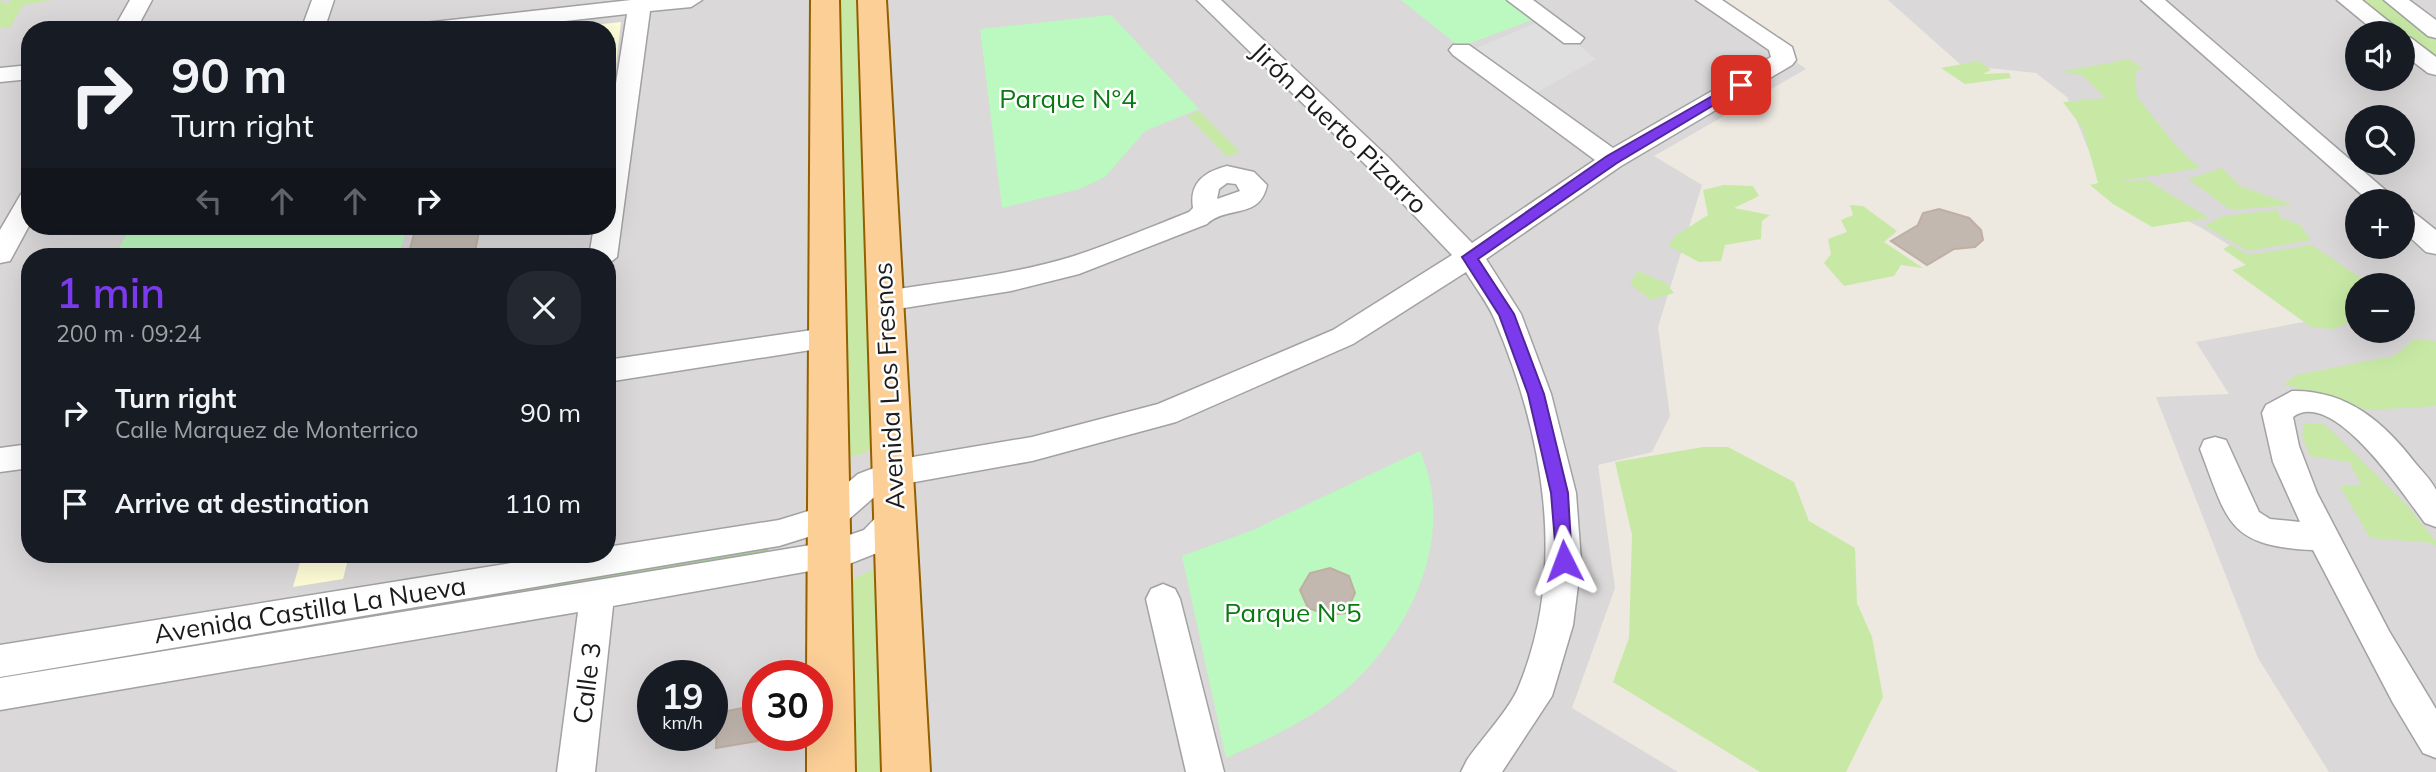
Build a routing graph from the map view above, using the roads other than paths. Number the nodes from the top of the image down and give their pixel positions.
1 (141, 0) edge
2 (323, 0) edge
3 (691, 0) edge
4 (825, 0) edge
5 (872, 0) edge
6 (1208, 0) edge
7 (1518, 0) edge
8 (1707, 0) edge
9 (2152, 0) edge
10 (2348, 0) edge
11 (2395, 0) edge
12 (639, 6) junction
13 (129, 21) edge
14 (315, 21) edge
15 (505, 21) edge
16 (2375, 21) edge
17 (2436, 31) edge
18 (1572, 38) dead end
19 (1461, 50) dead end
20 (2415, 52) edge
21 (2436, 68) edge
22 (21, 73) edge
23 (0, 75) edge
24 (1612, 160) junction
25 (616, 163) edge
26 (2371, 189) edge
27 (1206, 210) dead end
28 (21, 216) edge
29 (2415, 228) edge
30 (2436, 246) edge
31 (0, 254) edge
32 (1470, 257) junction
33 (885, 301) junction
34 (826, 339) junction
35 (616, 370) edge
36 (2215, 449) dead end
37 (21, 457) edge
38 (0, 460) edge
39 (895, 473) junction
40 (2436, 513) edge
41 (828, 518) junction
42 (895, 518) junction
43 (2323, 537) junction
44 (829, 556) junction
45 (616, 560) edge
46 (596, 563) edge
47 (597, 594) junction
48 (1163, 599) dead end
49 (0, 661) edge
50 (0, 694) edge
51 (2436, 741) edge
52 (576, 772) edge
53 (831, 772) edge
54 (906, 772) edge
55 (1205, 772) edge
56 (1480, 772) edge

1 - 13 street
2 - 14 street
3 - 12 street
4 - 34 main road
5 - 33 main road, Avenida Los Fresnos
6 - 32 street, Jirón Puerto Pizarro
7 - 18 street
8 - 24 street, Avenida Castilla La Nueva
9 - 26 street
10 - 16 street
11 - 17 street
12 - 15 street
12 - 25 street
19 - 24 street
20 - 21 street
22 - 23 street
24 - 32 street, Avenida Castilla La Nueva
27 - 33 street
28 - 31 street
29 - 30 street
32 - 39 street, Avenida Castilla La Nueva
32 - 56 street, Jirón Puerto Pizarro
33 - 39 main road, Avenida Los Fresnos
34 - 35 street
34 - 41 main road
36 - 43 street
37 - 38 street
39 - 41 street, Avenida Castilla La Nueva
39 - 42 main road, Avenida Los Fresnos
40 - 43 street
41 - 44 main road
41 - 45 street, Avenida Castilla La Nueva
42 - 44 street, Avenida Castilla La Nueva
42 - 54 main road, Avenida Los Fresnos
43 - 51 street
44 - 47 street, Avenida Castilla La Nueva
44 - 53 main road
46 - 49 street, Avenida Castilla La Nueva
47 - 50 street, Avenida Castilla La Nueva
47 - 52 street, Calle 3
48 - 55 street

